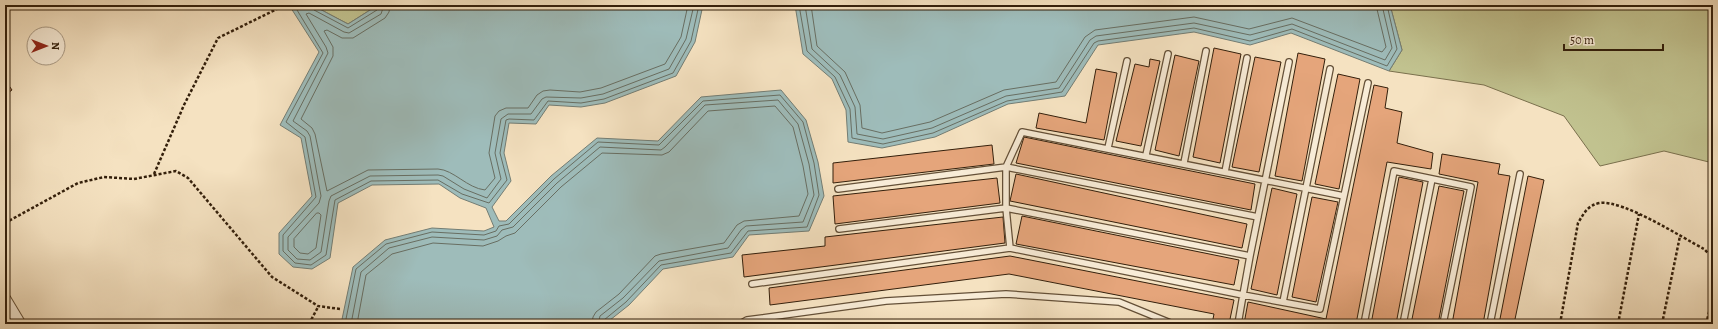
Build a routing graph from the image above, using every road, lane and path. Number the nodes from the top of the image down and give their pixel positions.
1 (280, 7) dead end
2 (1206, 51) dead end
3 (1168, 54) dead end
4 (1247, 58) dead end
5 (1127, 62) dead end
6 (1289, 62) dead end
7 (1330, 69) dead end
8 (1368, 83) dead end
9 (1108, 148) junction
10 (1146, 156) junction
11 (1184, 163) junction
12 (1006, 167) junction
13 (1225, 172) junction
14 (154, 174) junction
15 (1520, 174) dead end
16 (1432, 179) junction
17 (1266, 180) junction
18 (1306, 188) junction
19 (838, 189) dead end
20 (1344, 196) junction
21 (1006, 208) junction
22 (1639, 214) junction
23 (1258, 217) junction
24 (5, 223) edge
25 (839, 229) dead end
26 (1680, 236) junction
27 (1010, 248) junction
28 (1250, 256) junction
29 (1713, 258) edge
30 (752, 284) dead end
31 (1243, 295) junction
32 (1713, 297) edge
33 (5, 299) edge
34 (1283, 302) junction
35 (318, 306) junction
36 (340, 309) dead end
37 (20, 324) edge
38 (309, 324) edge
39 (740, 324) edge
40 (1173, 324) edge
41 (1238, 324) edge
42 (1364, 324) edge
43 (1403, 324) edge
44 (1443, 324) edge
45 (1490, 324) edge
46 (1560, 324) edge
47 (1618, 324) edge
48 (1662, 324) edge
49 (1706, 324) edge

1 - 14 path
2 - 11 lane
3 - 10 lane
4 - 13 lane
5 - 9 lane
6 - 17 lane
7 - 18 lane
8 - 20 lane
9 - 10 lane
9 - 12 lane
10 - 11 lane
11 - 13 lane
12 - 19 lane
12 - 21 lane
12 - 23 lane
13 - 17 lane
14 - 24 path
14 - 35 path
15 - 45 lane
16 - 42 lane
16 - 43 lane
16 - 44 lane
17 - 18 lane
17 - 23 lane
18 - 20 lane
18 - 34 lane
20 - 34 lane
21 - 25 lane
21 - 27 lane
21 - 28 lane
22 - 26 path
22 - 46 path
22 - 47 path
23 - 28 lane
26 - 29 path
26 - 48 path
27 - 30 lane
27 - 31 lane
28 - 31 lane
31 - 34 lane
31 - 41 lane
32 - 49 path
33 - 37 street
35 - 36 path
35 - 38 path
39 - 40 lane

